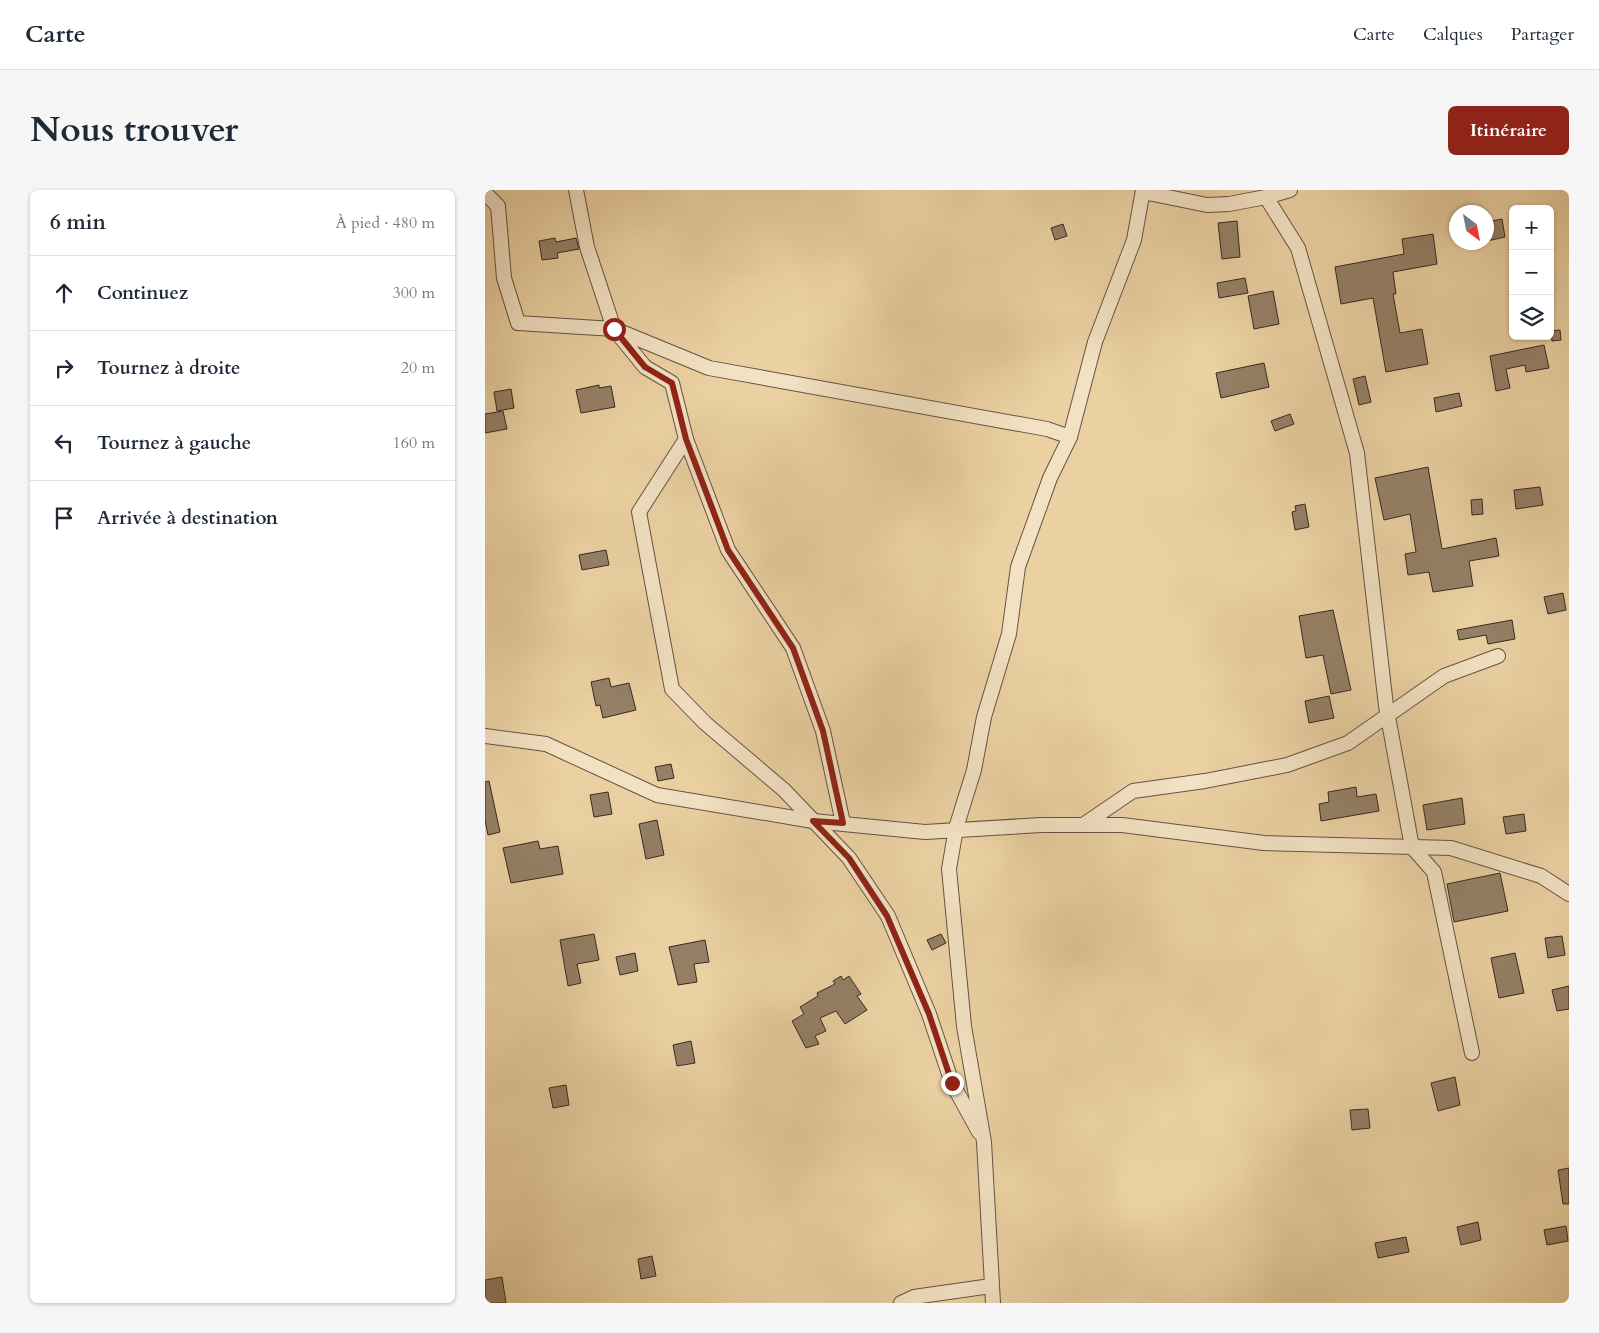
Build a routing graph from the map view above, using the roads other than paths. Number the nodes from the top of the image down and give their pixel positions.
1 (576, 190) edge
2 (1290, 190) edge
3 (1143, 191) edge
4 (485, 193) edge
5 (1266, 197) junction
6 (614, 329) junction
7 (1070, 437) junction
8 (686, 439) junction
9 (1498, 656) dead end
10 (1387, 715) junction
11 (485, 736) edge
12 (813, 821) junction
13 (843, 823) junction
14 (1083, 825) junction
15 (956, 828) junction
16 (1412, 847) junction
17 (1569, 894) edge
18 (1472, 1053) dead end
19 (984, 1142) junction
20 (991, 1286) junction
21 (901, 1303) edge
22 (993, 1303) edge

1 - 6 street
2 - 5 street
3 - 5 street
3 - 7 street
4 - 6 street
5 - 10 street
6 - 7 street
6 - 8 street
7 - 15 street
8 - 12 street
8 - 13 street
9 - 10 street
10 - 14 street
10 - 16 street
11 - 12 street
12 - 13 street
12 - 19 street
13 - 15 street
14 - 15 street
14 - 16 street
15 - 19 street
16 - 17 street
16 - 18 street
19 - 20 street
20 - 21 street
20 - 22 street

